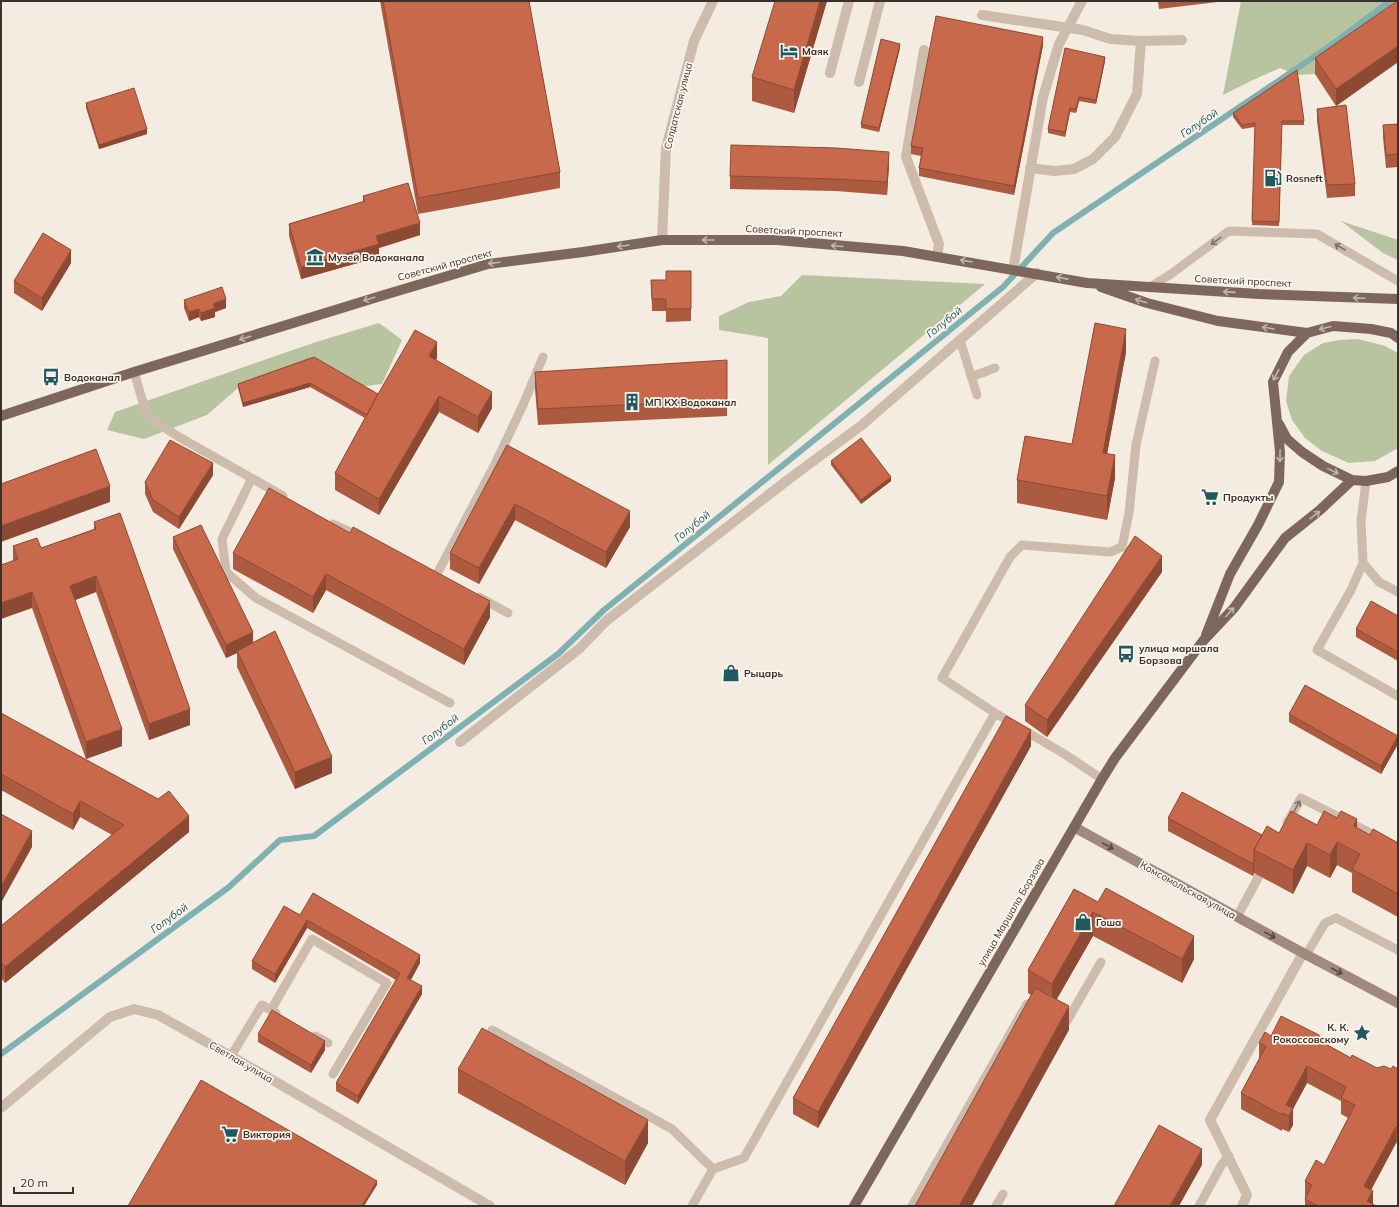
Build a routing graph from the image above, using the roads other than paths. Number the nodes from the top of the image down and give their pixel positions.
1 (713, 1) edge
2 (849, 1) edge
3 (880, 1) edge
4 (1082, 1) edge
5 (982, 15) dead end
6 (1067, 28) junction
7 (1182, 40) dead end
8 (1141, 41) junction
9 (924, 50) dead end
10 (830, 74) dead end
11 (859, 82) dead end
12 (1030, 168) junction
13 (662, 240) junction
14 (937, 256) junction
15 (1009, 269) junction
16 (1037, 273) junction
17 (1398, 281) edge
18 (1087, 283) junction
19 (1150, 287) junction
20 (1398, 299) edge
21 (1307, 333) junction
22 (1396, 335) edge
23 (960, 340) junction
24 (543, 357) dead end
25 (1155, 361) dead end
26 (995, 368) dead end
27 (134, 372) junction
28 (972, 377) junction
29 (977, 395) dead end
30 (1, 416) edge
31 (1276, 417) junction
32 (1398, 471) edge
33 (252, 478) junction
34 (1352, 480) junction
35 (1366, 481) junction
36 (291, 501) edge
37 (323, 519) edge
38 (372, 542) edge
39 (1363, 563) junction
40 (437, 574) edge
41 (469, 592) edge
42 (1398, 592) edge
43 (508, 613) dead end
44 (1203, 641) junction
45 (1398, 696) edge
46 (450, 703) dead end
47 (995, 713) junction
48 (460, 742) dead end
49 (1102, 779) junction
50 (1074, 827) junction
51 (1282, 832) edge
52 (1398, 847) edge
53 (1259, 876) edge
54 (1237, 917) junction
55 (1398, 950) edge
56 (1304, 954) junction
57 (1101, 962) dead end
58 (1398, 1003) edge
59 (1039, 1006) edge
60 (271, 1010) junction
61 (1053, 1014) edge
62 (284, 1018) edge
63 (492, 1030) dead end
64 (309, 1032) edge
65 (328, 1043) dead end
66 (231, 1056) junction
67 (333, 1074) dead end
68 (1, 1108) edge
69 (1229, 1156) junction
70 (713, 1169) junction
71 (1003, 1194) dead end
72 (490, 1206) edge
73 (692, 1206) edge
74 (854, 1206) edge
75 (912, 1206) edge
76 (996, 1206) edge
77 (1199, 1206) edge
78 (1242, 1206) edge

1 - 13 street, Солдатская улица
2 - 10 street
3 - 11 street
4 - 6 street
5 - 6 street
6 - 8 street
6 - 12 street
7 - 8 street
8 - 12 street
9 - 14 street
12 - 15 street
14 -> 13 main road, Советский проспект
13 -> 27 main road, Советский проспект
15 -> 14 main road, Советский проспект
15 - 16 main road, Советский проспект
18 -> 16 main road, Советский проспект
16 - 23 street
17 -> 19 lane
18 - 19 main road, Советский проспект
21 -> 18 main road, Советский проспект
20 -> 19 main road, Советский проспект
22 -> 21 main road, улица Маршала Борзова
21 -> 31 main road, улица Маршала Борзова
23 - 28 lane
23 - 48 street
24 - 40 lane
25 - 47 lane
26 - 28 lane
27 - 30 main road, Советский проспект
27 - 33 lane
28 - 29 lane
31 -> 34 main road, улица Маршала Борзова
31 -> 44 main road, улица Маршала Борзова
32 - 35 main road, улица Маршала Борзова
33 - 36 lane
33 - 46 lane
34 - 35 main road, улица Маршала Борзова
44 -> 34 main road, улица Маршала Борзова
35 - 39 lane
37 - 38 lane
39 - 42 lane
39 - 45 lane
41 - 43 lane
44 - 49 main road, улица Маршала Борзова
47 - 49 lane
47 - 70 lane
49 - 50 main road, улица Маршала Борзова
50 -> 54 main road, Комсомольская улица
50 - 74 main road, улица Маршала Борзова
51 -> 52 lane
53 - 54 lane
54 -> 56 main road, Комсомольская улица
55 - 56 lane
56 -> 58 main road, Комсомольская улица
56 - 69 street
57 - 61 lane
59 - 75 lane
60 - 62 lane
60 - 66 lane
60 - 67 lane
63 - 70 lane
64 - 65 lane
66 - 68 street, Светлая улица
66 - 72 street, Светлая улица
69 - 77 lane
69 - 78 street
70 - 73 lane
71 - 76 lane

